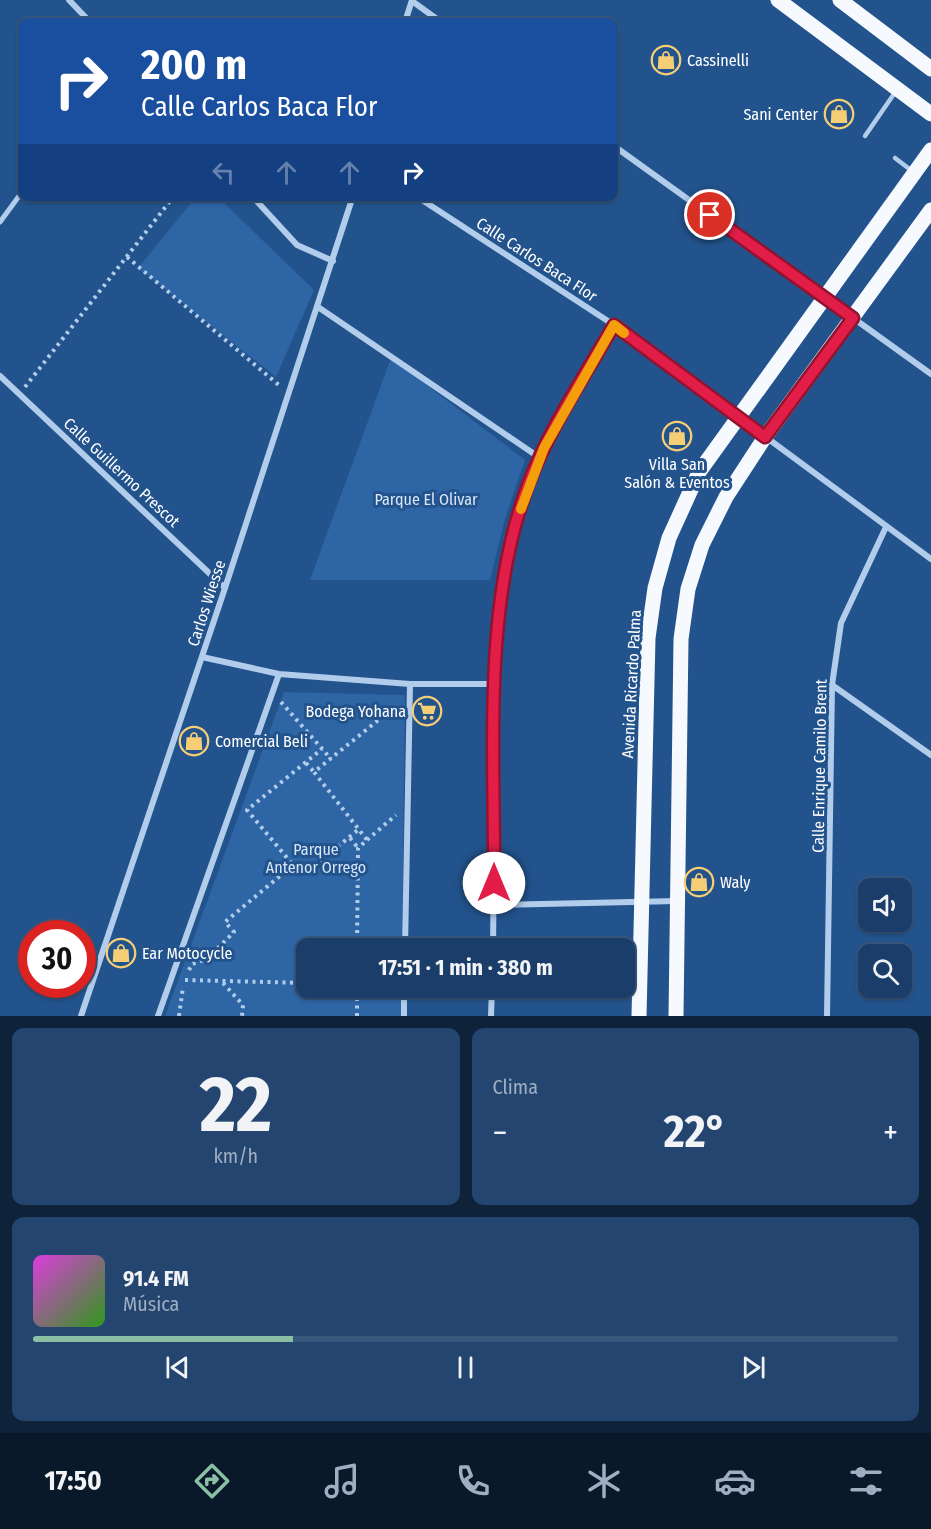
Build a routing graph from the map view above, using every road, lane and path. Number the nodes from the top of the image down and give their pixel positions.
1 (69, 0) edge
2 (778, 0) edge
3 (840, 0) edge
4 (412, 1) edge
5 (86, 18) edge
6 (406, 18) edge
7 (435, 18) edge
8 (931, 69) edge
9 (897, 89) junction
10 (931, 114) edge
11 (865, 136) dead end
12 (618, 149) edge
13 (931, 150) edge
14 (895, 158) dead end
15 (915, 173) junction
16 (18, 197) edge
17 (170, 201) edge
18 (257, 201) edge
19 (351, 201) edge
20 (425, 201) edge
21 (931, 210) edge
22 (0, 222) edge
23 (127, 257) junction
24 (333, 261) junction
25 (825, 297) junction
26 (318, 307) junction
27 (853, 318) junction
28 (614, 325) junction
29 (931, 374) edge
30 (0, 376) edge
31 (19, 394) junction
32 (289, 394) junction
33 (737, 417) junction
34 (765, 437) junction
35 (540, 458) junction
36 (886, 527) junction
37 (931, 560) edge
38 (225, 588) junction
39 (202, 657) junction
40 (279, 674) junction
41 (410, 684) junction
42 (496, 684) junction
43 (832, 685) junction
44 (409, 695) junction
45 (272, 697) junction
46 (322, 749) junction
47 (931, 755) edge
48 (331, 759) junction
49 (306, 763) junction
50 (314, 772) junction
51 (408, 805) junction
52 (359, 829) junction
53 (350, 838) junction
54 (368, 840) junction
55 (358, 848) junction
56 (293, 865) junction
57 (642, 902) junction
58 (678, 902) junction
59 (494, 905) junction
60 (357, 938) edge
61 (405, 938) edge
62 (493, 938) edge
63 (184, 981) junction
64 (222, 982) junction
65 (296, 983) edge
66 (357, 998) edge
67 (404, 998) edge
68 (492, 998) edge
69 (81, 1016) edge
70 (158, 1016) edge
71 (179, 1016) edge
72 (242, 1016) edge
73 (357, 1016) edge
74 (404, 1016) edge
75 (491, 1016) edge
76 (639, 1016) edge
77 (676, 1016) edge
78 (827, 1016) edge

1 - 5 street
2 - 9 main road
3 - 8 main road
4 - 6 street
4 - 7 street
9 - 10 main road
9 - 11 lane
12 - 25 street
13 - 15 main road, Avenida Ricardo Palma
14 - 15 lane
15 - 25 main road, Avenida Ricardo Palma
16 - 22 street
17 - 23 path
18 - 24 street
19 - 24 street, Carlos Wiesse
20 - 28 street, Calle Carlos Baca Flor
21 - 27 main road
23 - 31 path
23 - 32 path
24 - 26 street, Carlos Wiesse
25 - 27 street
25 - 33 main road, Avenida Ricardo Palma
26 - 32 street, Carlos Wiesse
26 - 35 street
27 - 29 street
27 - 34 main road
28 - 33 street, Calle Carlos Baca Flor
28 - 35 street
30 - 31 street, Calle Guillermo Prescot
31 - 38 street, Calle Guillermo Prescot
32 - 38 street, Carlos Wiesse
33 - 34 street, Calle Carlos Baca Flor
33 - 57 main road, Avenida Ricardo Palma
34 - 36 street, Calle Carlos Baca Flor
34 - 58 main road
35 - 42 street
36 - 37 street, Calle Carlos Baca Flor
36 - 43 street, Calle Enrique Camilo Brent
38 - 39 street, Carlos Wiesse
39 - 40 street
39 - 69 street, Carlos Wiesse
40 - 41 street
40 - 45 street
41 - 42 street
41 - 44 street
42 - 59 street
43 - 47 street
43 - 78 street, Calle Enrique Camilo Brent
44 - 48 path
44 - 51 street
45 - 46 path
45 - 70 street
46 - 48 path
46 - 49 path
48 - 50 path
49 - 50 path
49 - 56 path
50 - 52 path
51 - 54 path
51 - 61 street
52 - 53 path
52 - 54 path
53 - 55 path
53 - 56 path
54 - 55 path
55 - 60 path
56 - 63 path
57 - 58 street
57 - 59 street
57 - 76 main road, Avenida Ricardo Palma
58 - 77 main road
59 - 62 street
63 - 64 path
63 - 71 path
64 - 65 path
64 - 72 path
66 - 73 path
67 - 74 street
68 - 75 street

